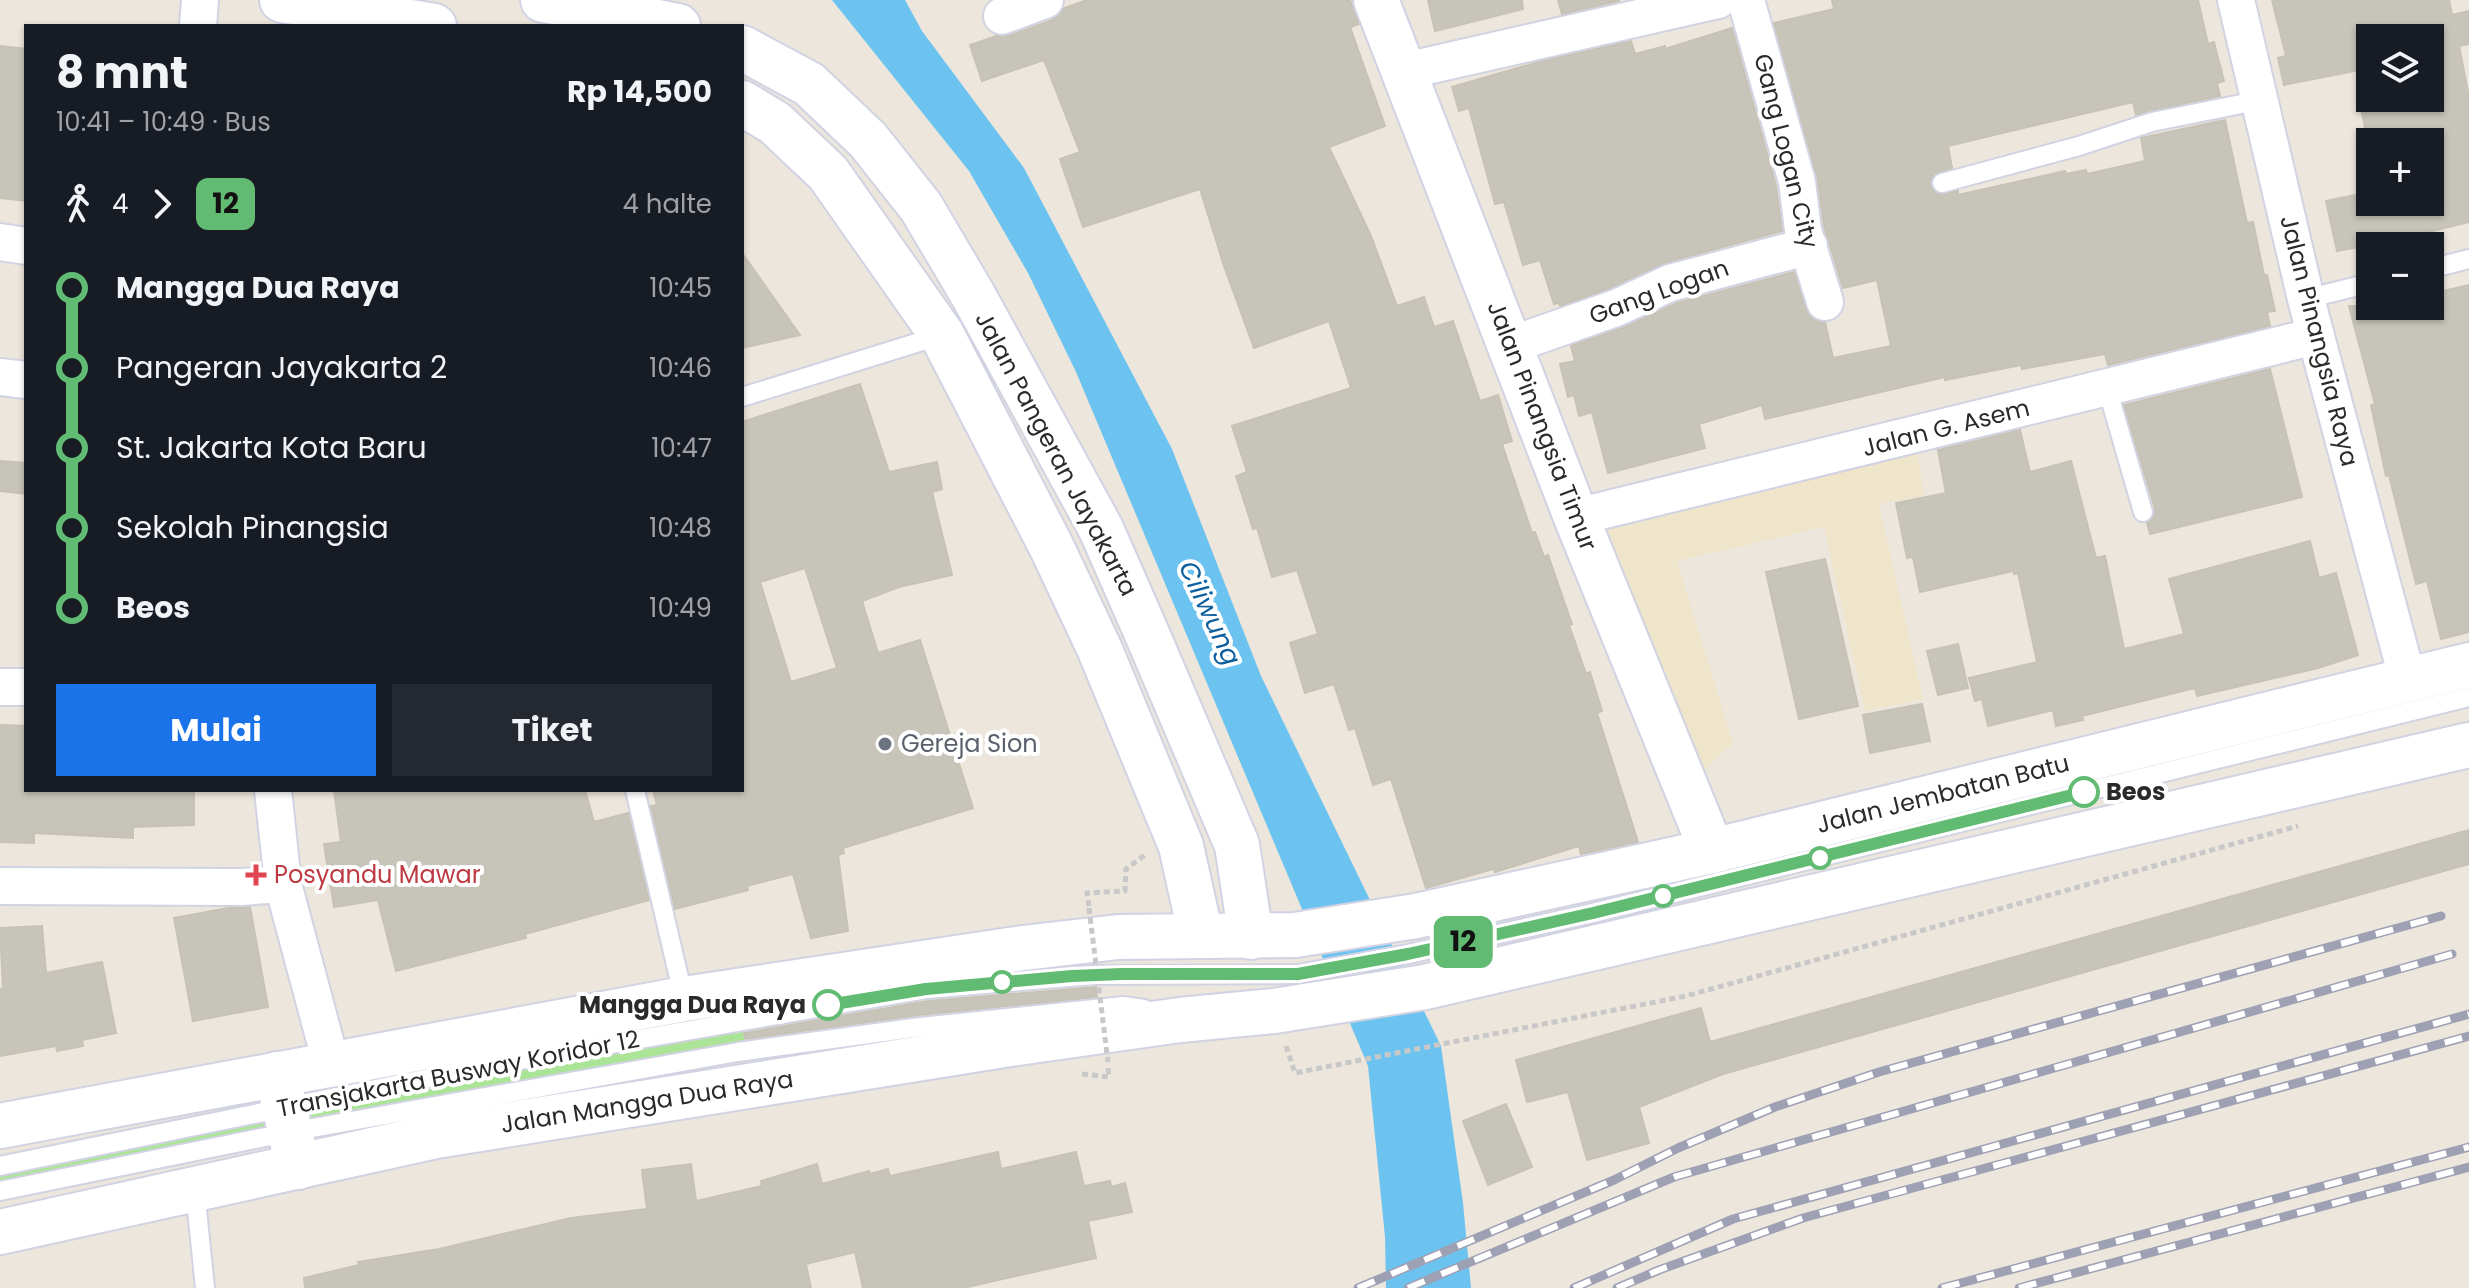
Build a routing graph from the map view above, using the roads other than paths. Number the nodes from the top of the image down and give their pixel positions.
1 (200, 0) edge
2 (282, 0) edge
3 (543, 0) edge
4 (1045, 0) edge
5 (1376, 0) edge
6 (1718, 0) edge
7 (1746, 0) edge
8 (2236, 0) edge
9 (603, 6) edge
10 (1002, 16) dead end
11 (198, 24) edge
12 (422, 24) edge
13 (670, 24) edge
14 (744, 49) edge
15 (1405, 71) junction
16 (2261, 100) junction
17 (744, 104) edge
18 (1942, 183) dead end
19 (0, 242) edge
20 (24, 246) edge
21 (1809, 246) junction
22 (2469, 259) edge
23 (2444, 265) edge
24 (2356, 286) edge
25 (2306, 299) junction
26 (1825, 302) dead end
27 (942, 335) junction
28 (2316, 336) junction
29 (1511, 345) junction
30 (0, 377) edge
31 (24, 380) edge
32 (2107, 388) junction
33 (744, 396) edge
34 (2143, 512) dead end
35 (1576, 517) junction
36 (1101, 529) junction
37 (1052, 548) junction
38 (2469, 665) edge
39 (2408, 681) junction
40 (0, 687) edge
41 (24, 687) edge
42 (2469, 697) edge
43 (2469, 745) edge
44 (273, 792) edge
45 (635, 792) edge
46 (1712, 851) junction
47 (283, 884) junction
48 (0, 886) edge
49 (1201, 936) junction
50 (1251, 937) junction
51 (1416, 953) junction
52 (1292, 982) junction
53 (684, 999) junction
54 (331, 1063) junction
55 (288, 1120) junction
56 (0, 1126) edge
57 (0, 1166) edge
58 (195, 1190) junction
59 (0, 1191) edge
60 (0, 1232) edge
61 (205, 1288) edge

1 - 11 street
2 - 12 main road
3 - 9 main road
4 - 10 street
5 - 15 main road, Jalan Pinangsia Timur
6 - 15 street
7 - 21 street, Gang Logan City
8 - 16 street, Jalan Pinangsia Raya
9 - 13 main road
14 - 36 main road, Jalan Pangeran Jayakarta
15 - 29 main road, Jalan Pinangsia Timur
16 - 18 lane
16 - 25 street, Jalan Pinangsia Raya
17 - 27 main road, Jalan Pangeran Jayakarta
19 - 20 street
21 - 26 street, Gang Logan City
21 - 29 street, Gang Logan
22 - 23 lane
24 - 25 lane
25 - 28 street, Jalan Pinangsia Raya
27 - 33 lane
27 - 37 main road, Jalan Pangeran Jayakarta
28 - 32 street, Jalan G. Asem
28 - 39 street, Jalan Pinangsia Raya
29 - 35 main road, Jalan Pinangsia Timur
30 - 31 street
32 - 34 lane
32 - 35 street, Jalan G. Asem
35 - 46 main road, Jalan Pinangsia Timur
36 - 37 main road
36 - 50 main road, Jalan Pangeran Jayakarta
37 - 49 main road, Jalan Pangeran Jayakarta
38 - 39 main road, Jalan Jembatan Batu
39 - 46 main road, Jalan Jembatan Batu
40 - 41 street
42 - 51 lane
43 - 51 main road
44 - 47 street
45 - 53 lane
46 - 51 main road, Jalan Jembatan Batu
47 - 48 street
47 - 54 street
49 - 50 main road, Jalan Mangga Dua Raya
49 - 53 main road, Jalan Mangga Dua Raya
50 - 52 main road, Jalan Mangga Dua Raya
51 - 52 main road
51 - 52 main road
52 - 55 lane, Transjakarta Busway Koridor 12
52 - 55 main road, Jalan Mangga Dua Raya
53 - 54 main road, Jalan Mangga Dua Raya
54 - 55 main road, Jalan Mangga Dua Raya
55 - 56 main road, Jalan Mangga Dua Raya
55 - 57 lane, Transjakarta Busway Koridor 12
55 - 58 main road, Jalan Mangga Dua Raya
55 - 59 lane
58 - 60 main road, Jalan Mangga Dua Raya
58 - 61 lane

